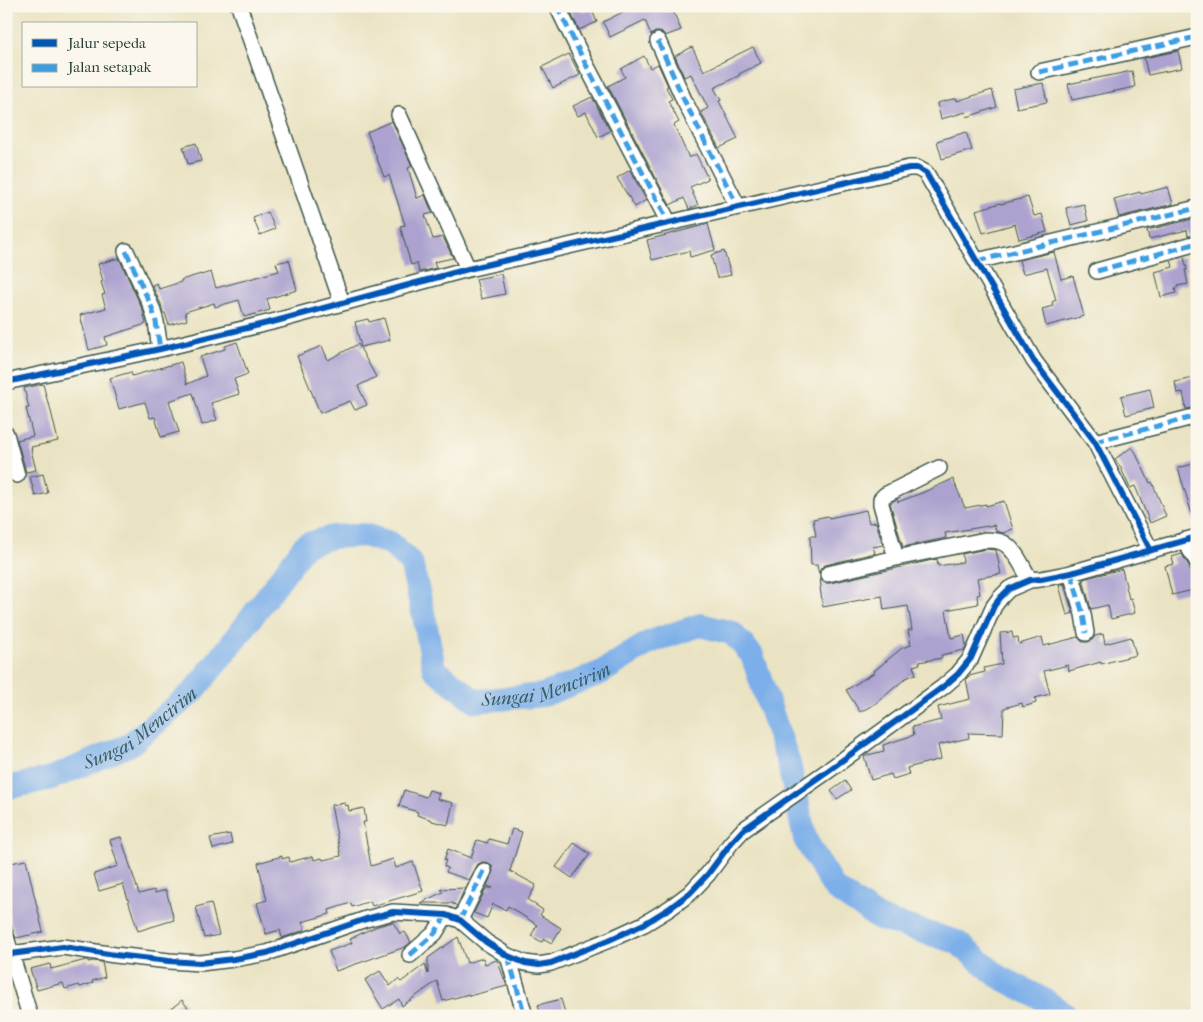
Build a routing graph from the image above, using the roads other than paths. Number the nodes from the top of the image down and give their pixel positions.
1 (239, 6) edge
2 (557, 6) edge
3 (1197, 37) edge
4 (658, 41) dead end
5 (1039, 72) dead end
6 (399, 115) dead end
7 (738, 207) junction
8 (1197, 208) edge
9 (668, 223) junction
10 (1197, 243) edge
11 (126, 251) dead end
12 (977, 261) junction
13 (468, 269) junction
14 (1097, 271) dead end
15 (342, 303) junction
16 (160, 349) junction
17 (6, 382) edge
18 (1197, 416) edge
19 (6, 434) edge
20 (1096, 442) junction
21 (939, 468) dead end
22 (17, 475) dead end
23 (1190, 538) edge
24 (1150, 549) junction
25 (896, 558) junction
26 (1197, 561) edge
27 (1071, 573) junction
28 (828, 574) dead end
29 (1030, 580) junction
30 (1086, 633) dead end
31 (484, 871) dead end
32 (453, 917) junction
33 (6, 937) edge
34 (11, 954) junction
35 (410, 955) dead end
36 (508, 956) junction
37 (30, 1016) edge
38 (525, 1016) edge

1 - 15 street
2 - 9 street
3 - 5 street
4 - 7 street
6 - 13 street
7 - 9 street
7 - 12 street
8 - 12 street
9 - 13 street
10 - 14 street
11 - 16 street
12 - 20 street
13 - 15 street
15 - 16 street
16 - 17 street
18 - 20 street
19 - 22 street
20 - 24 street
21 - 25 street
23 - 24 street
23 - 26 street
24 - 27 street
25 - 28 street
25 - 29 street
27 - 29 street
27 - 30 street
29 - 36 street
31 - 32 street
32 - 34 street
32 - 35 street
32 - 36 street
33 - 34 street
34 - 37 street
36 - 38 street

